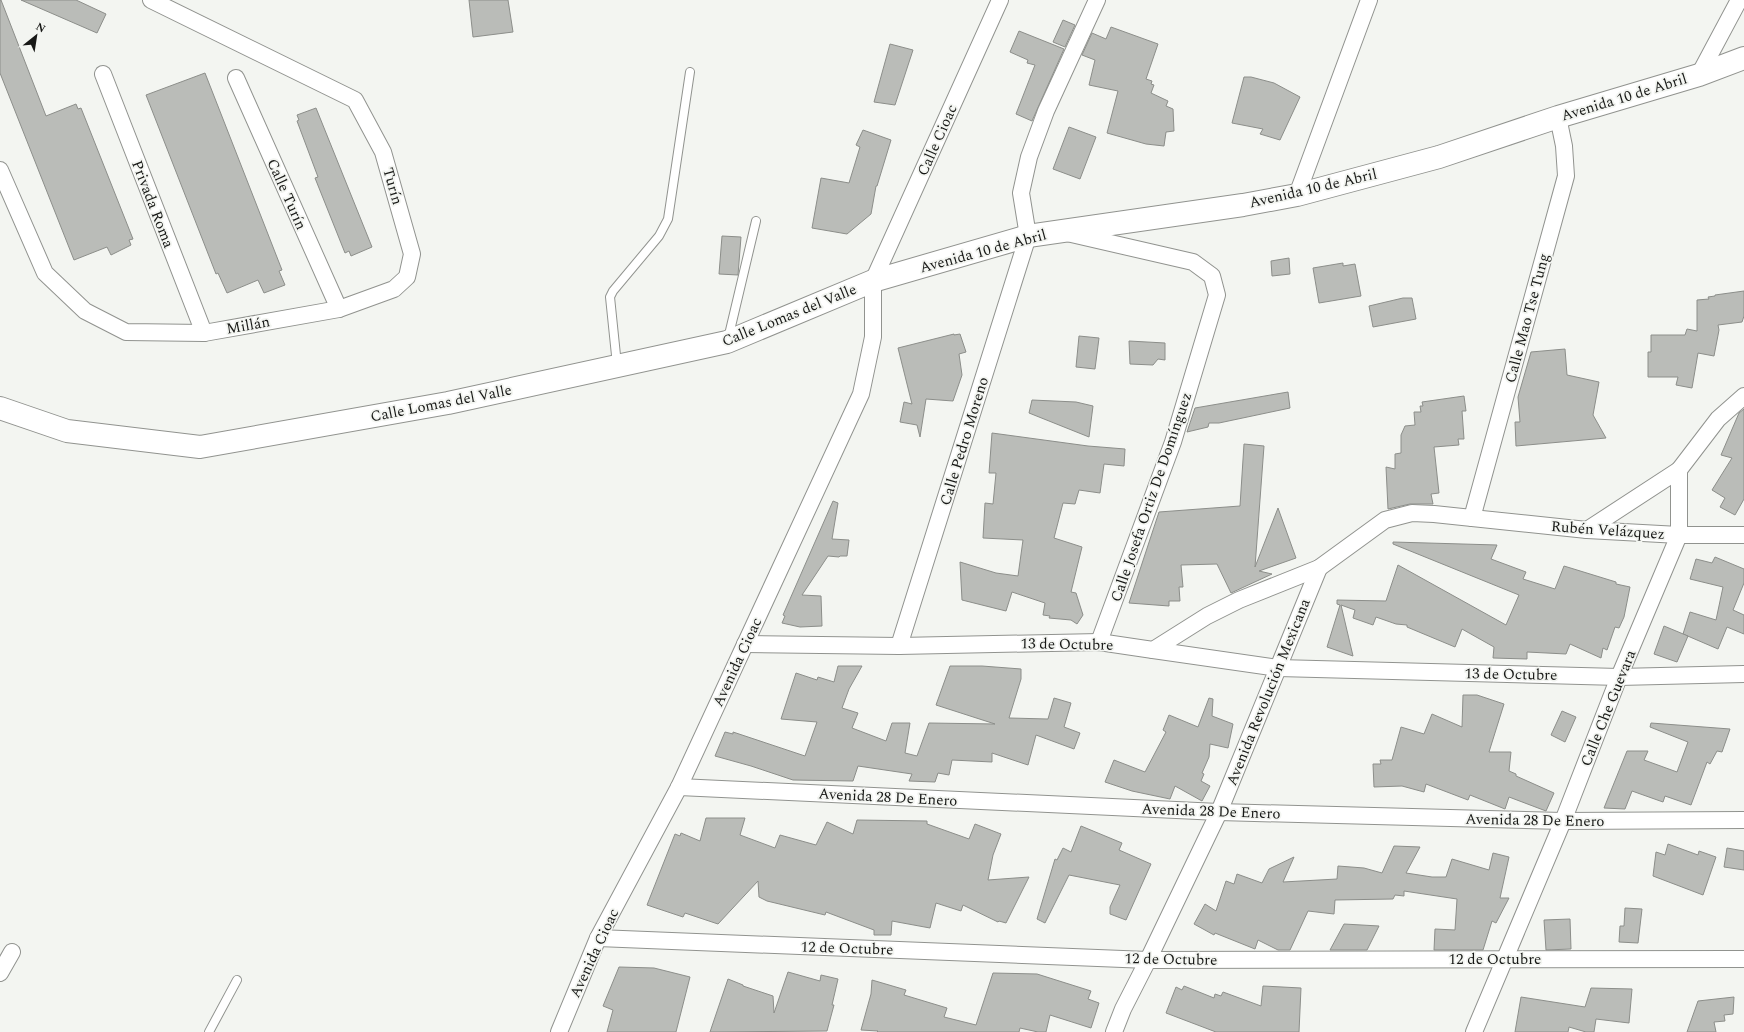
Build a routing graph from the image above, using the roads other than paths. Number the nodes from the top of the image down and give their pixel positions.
1 (151, 0) edge
2 (1097, 0) edge
3 (1369, 0) edge
4 (1739, 0) edge
5 (998, 1) edge
6 (1744, 58) edge
7 (690, 72) dead end
8 (102, 74) dead end
9 (1700, 75) junction
10 (236, 78) dead end
11 (1558, 117) junction
12 (0, 170) edge
13 (1297, 195) junction
14 (756, 221) dead end
15 (1059, 232) junction
16 (1028, 236) junction
17 (408, 277) joint
18 (873, 281) junction
19 (339, 309) junction
20 (204, 333) junction
21 (727, 342) junction
22 (617, 366) junction
23 (1744, 396) edge
24 (0, 408) edge
25 (1679, 470) junction
26 (1472, 518) junction
27 (1587, 530) junction
28 (1744, 534) edge
29 (1679, 535) junction
30 (1319, 568) junction
31 (1099, 642) junction
32 (745, 644) junction
33 (899, 646) junction
34 (1153, 650) junction
35 (1278, 668) junction
36 (1744, 674) edge
37 (1619, 677) junction
38 (679, 787) junction
39 (1219, 812) junction
40 (1744, 820) edge
41 (1563, 821) junction
42 (598, 938) junction
43 (12, 952) dead end
44 (1505, 959) junction
45 (1744, 959) edge
46 (1148, 960) junction
47 (0, 973) edge
48 (237, 980) dead end
49 (209, 1032) edge
50 (559, 1032) edge
51 (1114, 1032) edge
52 (1474, 1032) edge

1 - 17 street, Turín
2 - 16 street
3 - 13 street
4 - 9 street
5 - 18 street, Calle Cioac
6 - 9 street, Avenida 10 de Abril
7 - 22 lane
8 - 20 street, Privada Roma
9 - 11 street, Avenida 10 de Abril
10 - 19 street, Calle Turín
11 - 13 street, Avenida 10 de Abril
11 - 26 street, Calle Mao Tse Tung
12 - 20 street, Millán
13 - 15 street, Avenida 10 de Abril
14 - 21 lane
15 - 16 street, Avenida 10 de Abril
15 - 31 street, Calle Josefa Ortiz De Domínguez
16 - 18 street, Avenida 10 de Abril
16 - 33 street, Calle Pedro Moreno
17 - 19 street, Millán
18 - 21 street, Calle Lomas del Valle
18 - 32 street, Avenida Cioac
19 - 20 street, Millán
21 - 22 street, Calle Lomas del Valle
22 - 24 street, Calle Lomas del Valle
23 - 25 street
25 - 27 street
25 - 29 street, Calle Che Guevara
26 - 27 street, Rubén Velázquez
26 - 30 street
27 - 29 street, Rubén Velázquez
28 - 29 street, Rubén Velázquez
29 - 37 street, Calle Che Guevara
30 - 34 street
30 - 35 street, Avenida Revolución Mexicana
31 - 33 street, 13 de Octubre
31 - 34 street, 13 de Octubre
32 - 33 street, 13 de Octubre
32 - 38 street, Avenida Cioac
34 - 35 street, 13 de Octubre
35 - 37 street, 13 de Octubre
35 - 39 street, Avenida Revolución Mexicana
36 - 37 street, 13 de Octubre
37 - 41 street, Calle Che Guevara
38 - 39 street, Avenida 28 De Enero
38 - 42 street, Avenida Cioac
39 - 41 street, Avenida 28 De Enero
39 - 46 street, Avenida Revolución Mexicana
40 - 41 street, Avenida 28 De Enero
41 - 44 street, Calle Che Guevara
42 - 46 street, 12 de Octubre
42 - 50 street, Avenida Cioac
43 - 47 street
44 - 45 street, 12 de Octubre
44 - 46 street, 12 de Octubre
44 - 52 street, Calle Che Guevara
46 - 51 street, Avenida Revolución Mexicana
48 - 49 lane

